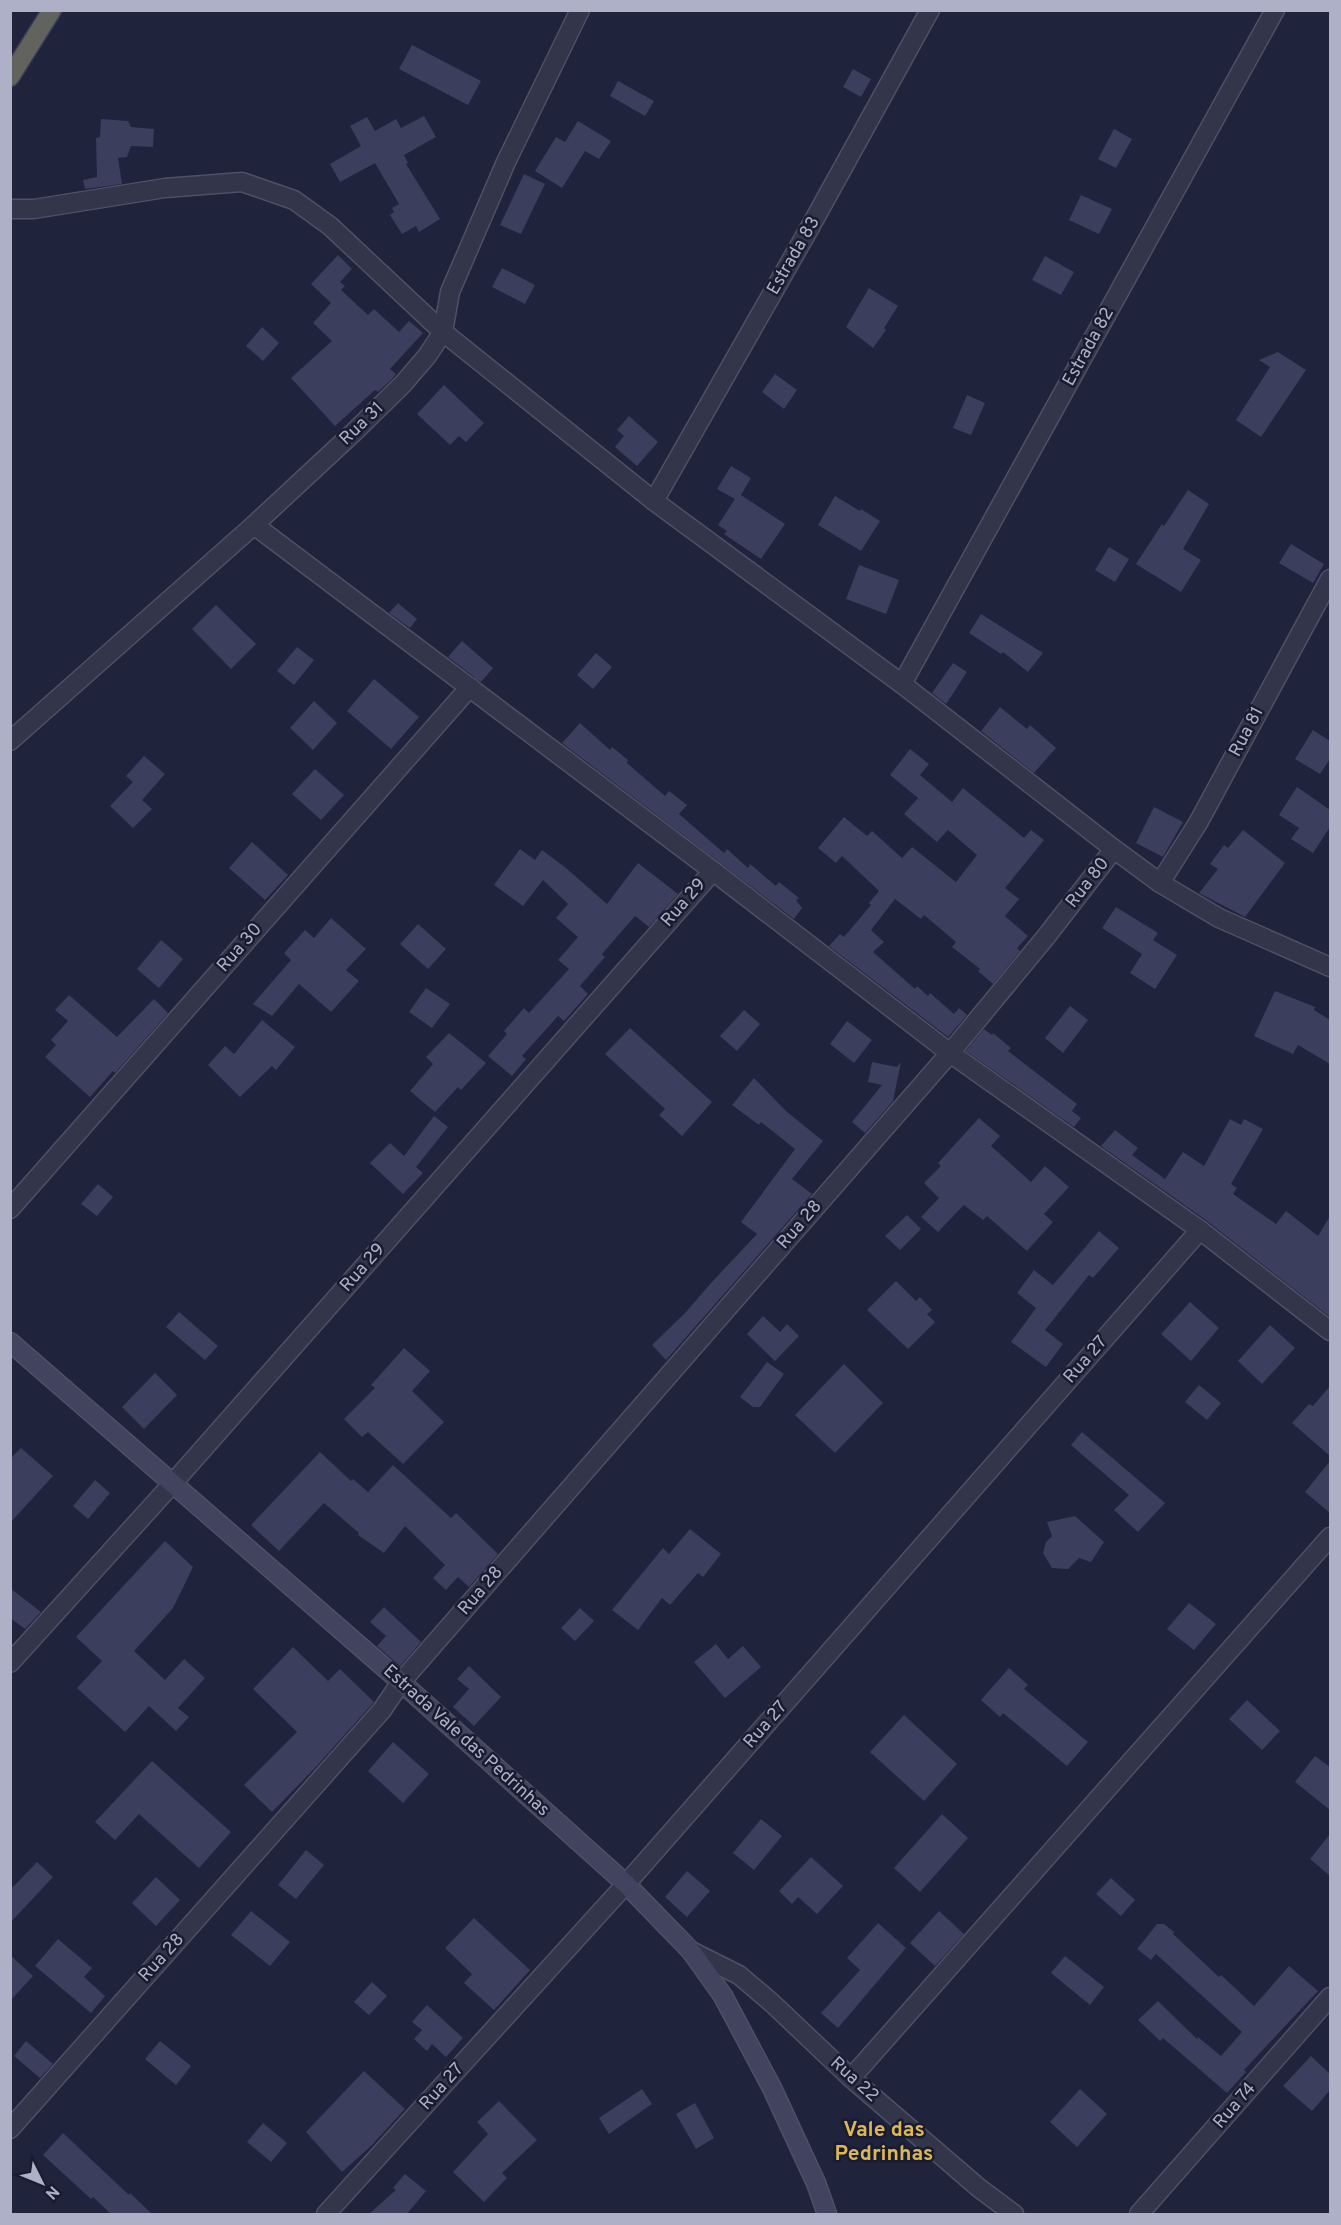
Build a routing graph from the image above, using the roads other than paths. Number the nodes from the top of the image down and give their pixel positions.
1 (52, 10) edge
2 (580, 10) edge
3 (930, 10) edge
4 (1275, 10) edge
5 (10, 77) edge
6 (10, 209) edge
7 (443, 332) junction
8 (654, 501) junction
9 (254, 525) junction
10 (1330, 579) edge
11 (902, 684) junction
12 (470, 687) junction
13 (10, 741) edge
14 (1114, 849) junction
15 (713, 871) junction
16 (1160, 883) junction
17 (1330, 967) edge
18 (950, 1053) junction
19 (10, 1209) edge
20 (1200, 1230) junction
21 (1330, 1331) edge
22 (10, 1342) edge
23 (173, 1483) junction
24 (1330, 1538) edge
25 (10, 1663) edge
26 (401, 1682) junction
27 (626, 1884) junction
28 (691, 1951) junction
29 (1330, 1997) edge
30 (851, 2078) junction
31 (10, 2129) edge
32 (326, 2214) edge
33 (827, 2214) edge
34 (1014, 2214) edge
35 (1138, 2214) edge

1 - 5 highway
2 - 7 street, Rua 31
3 - 8 street, Estrada 83
4 - 11 street, Estrada 82
6 - 7 street
7 - 8 street
7 - 9 street, Rua 31
8 - 11 street
9 - 12 street
9 - 13 street, Rua 31
10 - 16 street, Rua 81
11 - 14 street
12 - 15 street
12 - 19 street, Rua 30
14 - 16 street, Rua 80
14 - 18 street, Rua 80
15 - 18 street
15 - 23 street, Rua 29
16 - 17 street, Rua 80
18 - 20 street
18 - 26 street, Rua 28
20 - 21 street
20 - 27 street, Rua 27
22 - 23 main road, Estrada Vale das Pedrinhas
23 - 25 street, Rua 29
23 - 26 main road, Estrada Vale das Pedrinhas
24 - 30 street
26 - 27 main road, Estrada Vale das Pedrinhas
26 - 31 street, Rua 28
27 - 28 main road, Estrada Vale das Pedrinhas
27 - 32 street, Rua 27
28 - 30 street, Rua 22
28 - 33 main road, Estrada Vale das Pedrinhas
29 - 35 street, Rua 74
30 - 34 street, Rua 22

